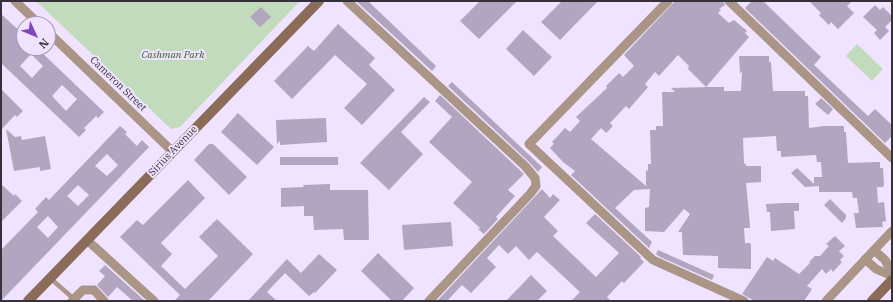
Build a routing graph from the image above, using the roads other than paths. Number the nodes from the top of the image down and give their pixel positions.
1 (15, 1) edge
2 (319, 1) edge
3 (348, 1) edge
4 (668, 1) edge
5 (729, 1) edge
6 (31, 16) edge
7 (56, 40) edge
8 (172, 151) junction
9 (892, 158) edge
10 (892, 231) edge
11 (87, 240) junction
12 (874, 250) junction
13 (865, 259) junction
14 (892, 273) edge
15 (892, 276) edge
16 (50, 278) junction
17 (892, 280) edge
18 (73, 300) edge
19 (28, 301) edge
20 (104, 301) edge
21 (154, 301) edge
22 (428, 301) edge
23 (744, 301) edge
24 (826, 301) edge
25 (872, 301) edge

1 - 6 street
2 - 8 street, Sirius Avenue
3 - 22 street
4 - 23 street
5 - 9 street
7 - 8 street, Cameron Street
8 - 11 street, Sirius Avenue
10 - 12 street
11 - 16 street, Sirius Avenue
11 - 21 street
12 - 13 street
12 - 14 street
13 - 15 street
13 - 24 street
16 - 18 lane
16 - 19 street, Sirius Avenue
17 - 25 street
18 - 20 street

